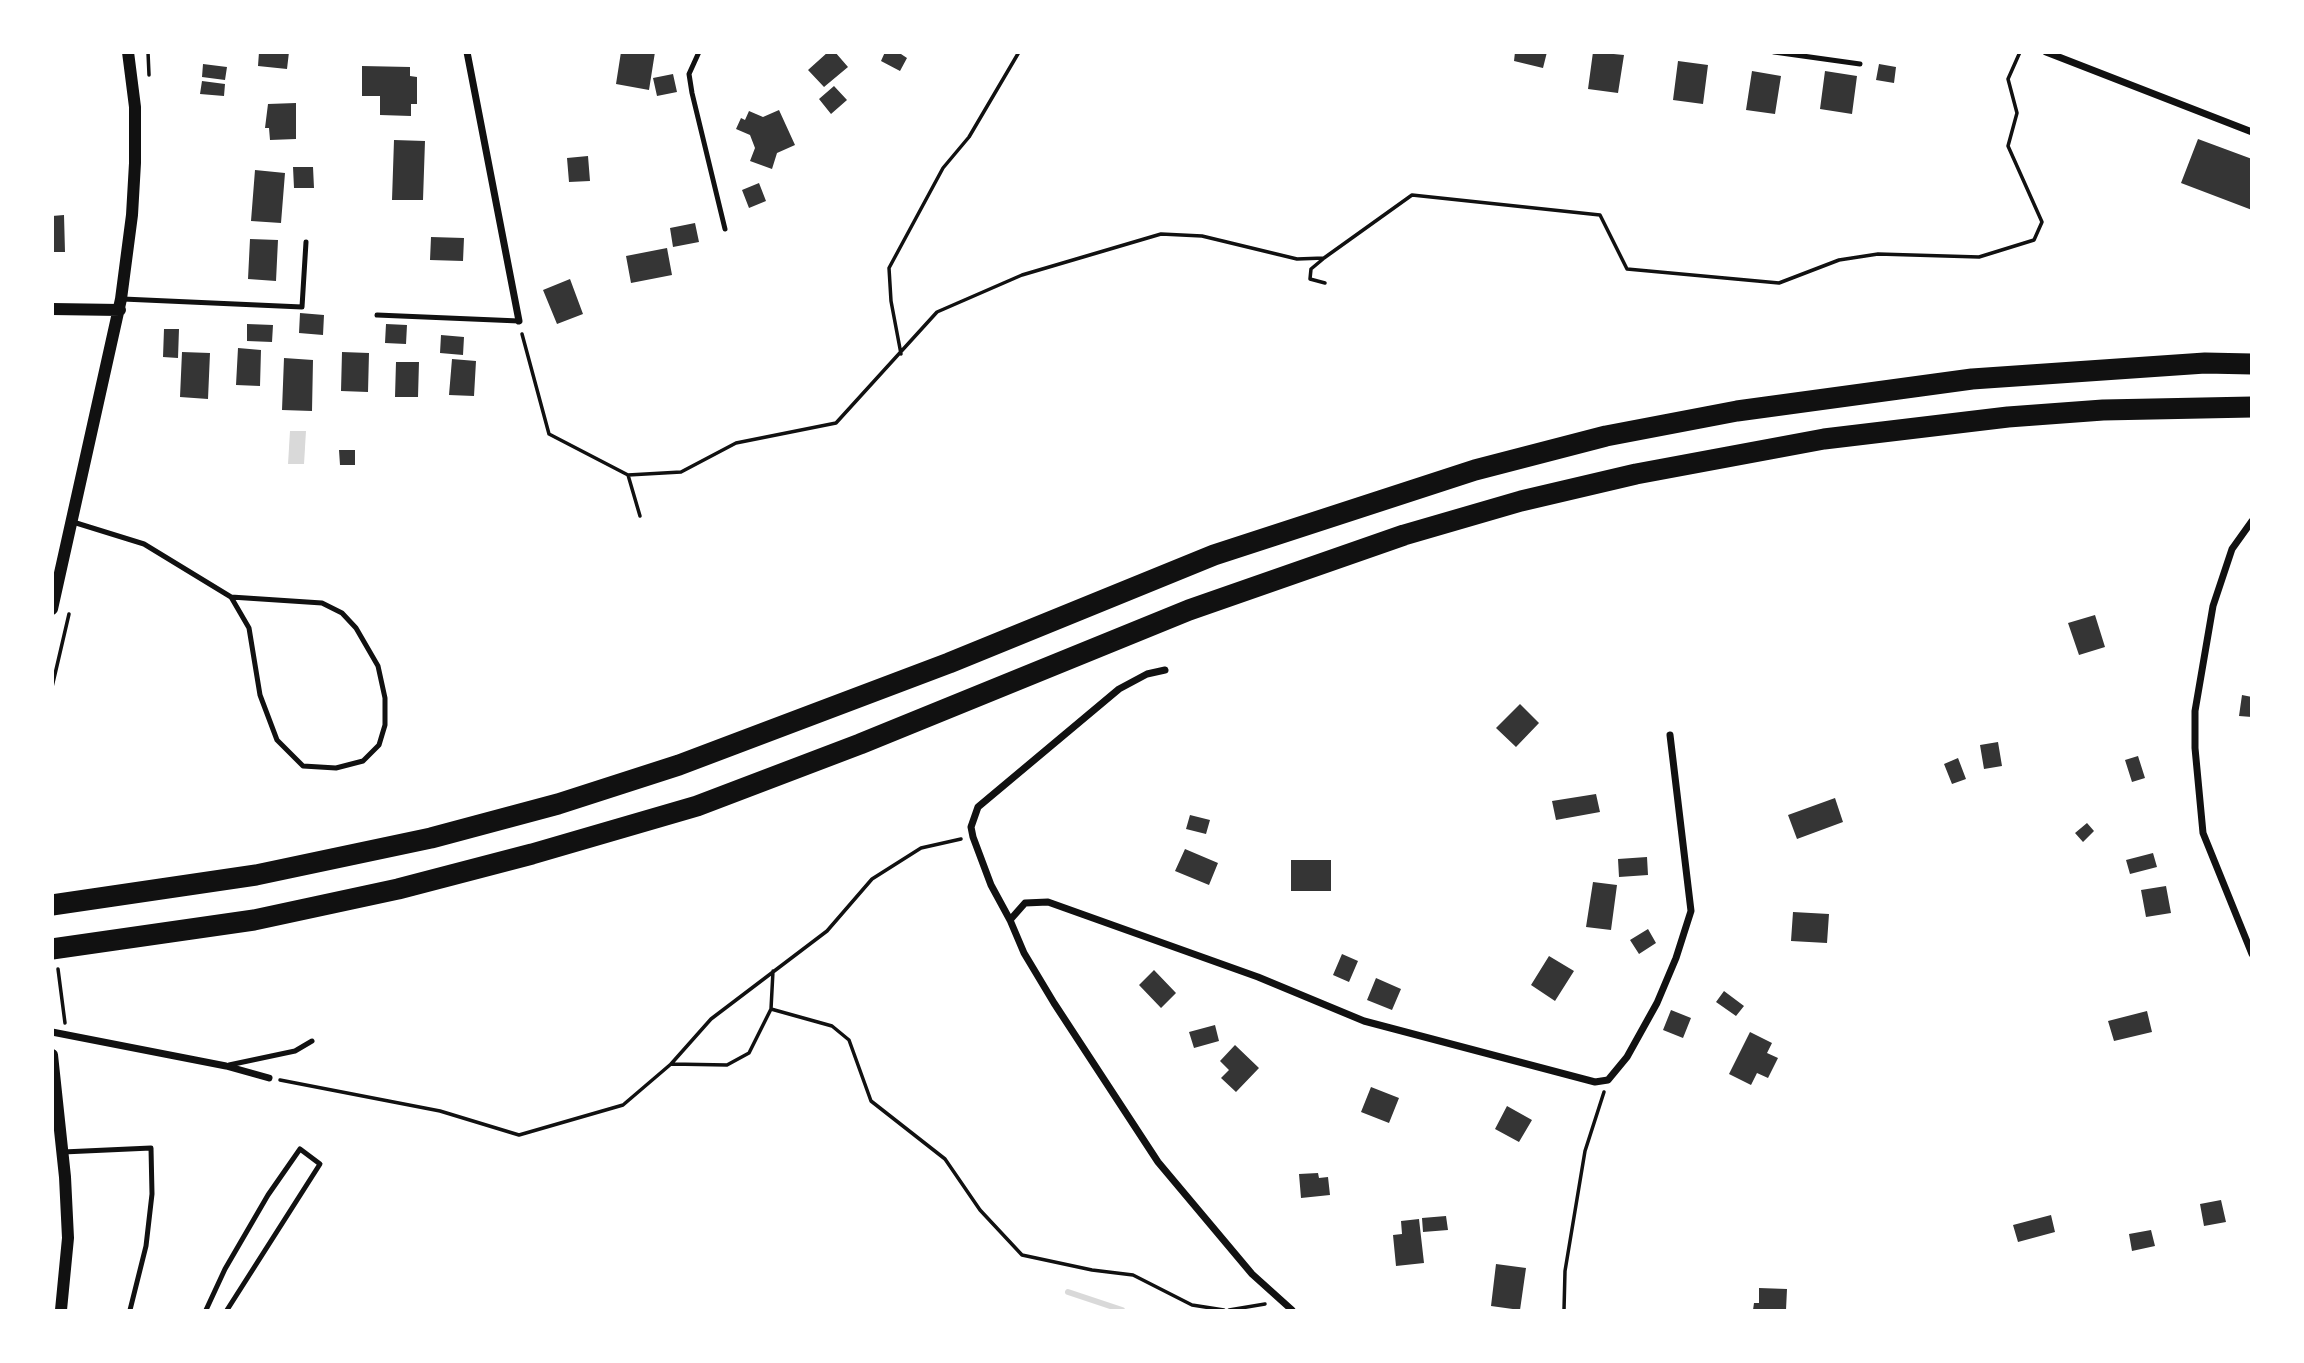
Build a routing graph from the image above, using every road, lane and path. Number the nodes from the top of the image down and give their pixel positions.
1 (128, 52) edge
2 (467, 52) edge
3 (699, 52) edge
4 (1019, 52) edge
5 (1774, 52) edge
6 (2020, 52) edge
7 (2046, 52) edge
8 (1860, 64) dead end
9 (2252, 132) edge
10 (725, 229) dead end
11 (306, 242) dead end
12 (1324, 257) junction
13 (1325, 282) dead end
14 (120, 304) junction
15 (52, 309) edge
16 (377, 315) dead end
17 (519, 321) junction
18 (901, 354) junction
19 (2252, 364) edge
20 (2252, 407) edge
21 (628, 475) junction
22 (640, 516) dead end
23 (2252, 521) edge
24 (72, 522) junction
25 (231, 597) junction
26 (52, 609) edge
27 (1165, 670) dead end
28 (1670, 735) dead end
29 (973, 837) junction
30 (52, 905) edge
31 (1010, 920) junction
32 (52, 949) edge
33 (2252, 954) edge
34 (773, 971) junction
35 (771, 1009) junction
36 (52, 1032) edge
37 (312, 1041) dead end
38 (52, 1055) edge
39 (671, 1064) junction
40 (226, 1066) junction
41 (269, 1078) joint
42 (1608, 1080) junction
43 (63, 1152) junction
44 (1281, 1302) junction
45 (61, 1311) edge
46 (130, 1311) edge
47 (205, 1311) edge
48 (226, 1311) edge
49 (1227, 1311) edge
50 (1293, 1311) edge
51 (1564, 1311) edge

1 - 14 street
2 - 17 street
3 - 10 lane
4 - 18 path
5 - 8 lane
6 - 12 path
7 - 9 street
11 - 14 lane
12 - 13 path
12 - 18 path
14 - 15 street
14 - 24 street
16 - 17 lane
17 - 21 path
18 - 21 path
19 - 30 highway
20 - 32 highway
21 - 22 path
23 - 33 street
24 - 25 lane
24 - 26 street
25 - 25 lane
27 - 29 street
28 - 42 street
29 - 31 street
29 - 34 path
31 - 42 street
31 - 44 street
34 - 35 path
34 - 39 path
35 - 39 path
35 - 49 path
36 - 40 street
37 - 40 lane
38 - 43 street
39 - 41 path
40 - 41 street
42 - 51 path
43 - 45 street
43 - 46 lane
44 - 49 path
44 - 50 street
47 - 48 lane

